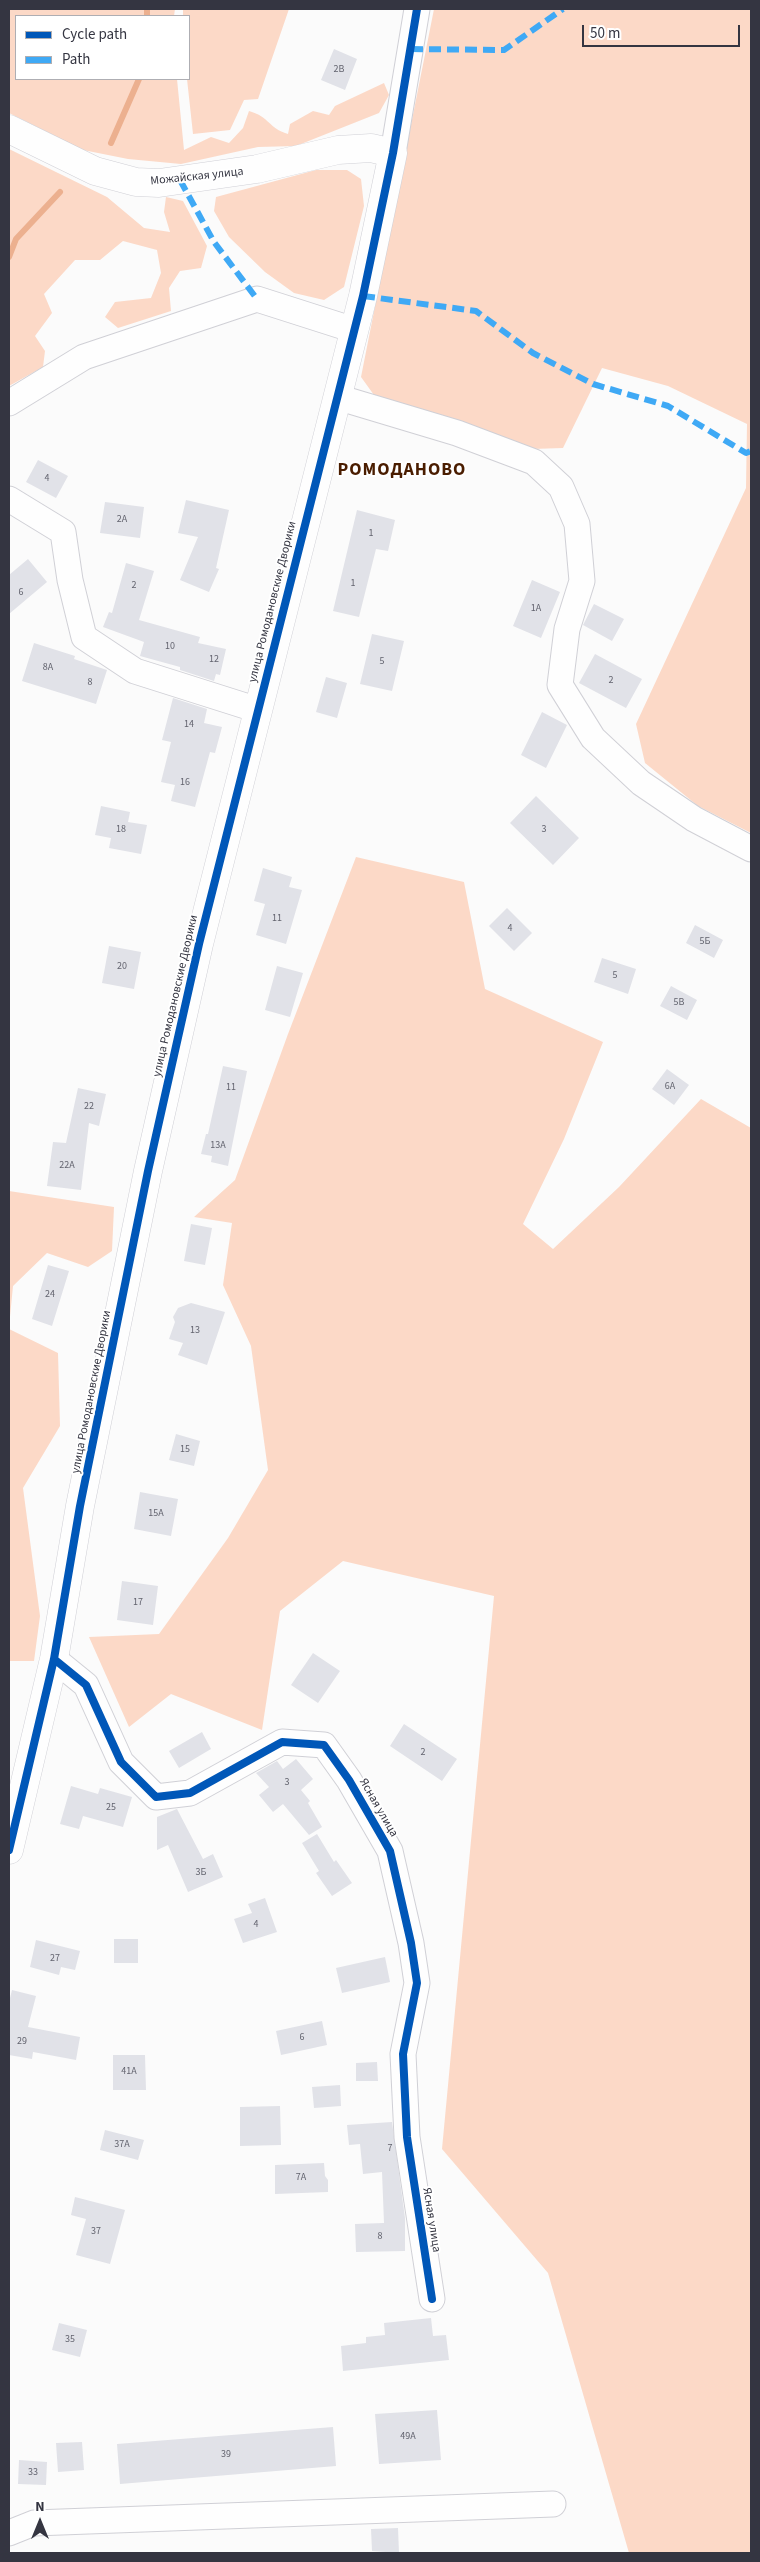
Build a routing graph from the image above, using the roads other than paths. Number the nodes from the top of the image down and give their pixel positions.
1 (417, 9) edge
2 (9, 129) edge
3 (393, 153) junction
4 (354, 330) junction
5 (337, 397) junction
6 (9, 402) edge
7 (9, 499) edge
8 (258, 710) junction
9 (751, 850) edge
10 (54, 1659) junction
11 (9, 1850) edge
12 (432, 2299) dead end
13 (553, 2504) dead end
14 (9, 2532) edge

1 - 3 street
2 - 3 street, Можайская улица
3 - 4 street, улица Ромодановские Дворики
4 - 5 street, улица Ромодановские Дворики
4 - 6 street
5 - 8 street, улица Ромодановские Дворики
5 - 9 street
7 - 8 street
8 - 10 street, улица Ромодановские Дворики
10 - 11 street, улица Ромодановские Дворики
10 - 12 street, Ясная улица
13 - 14 street

